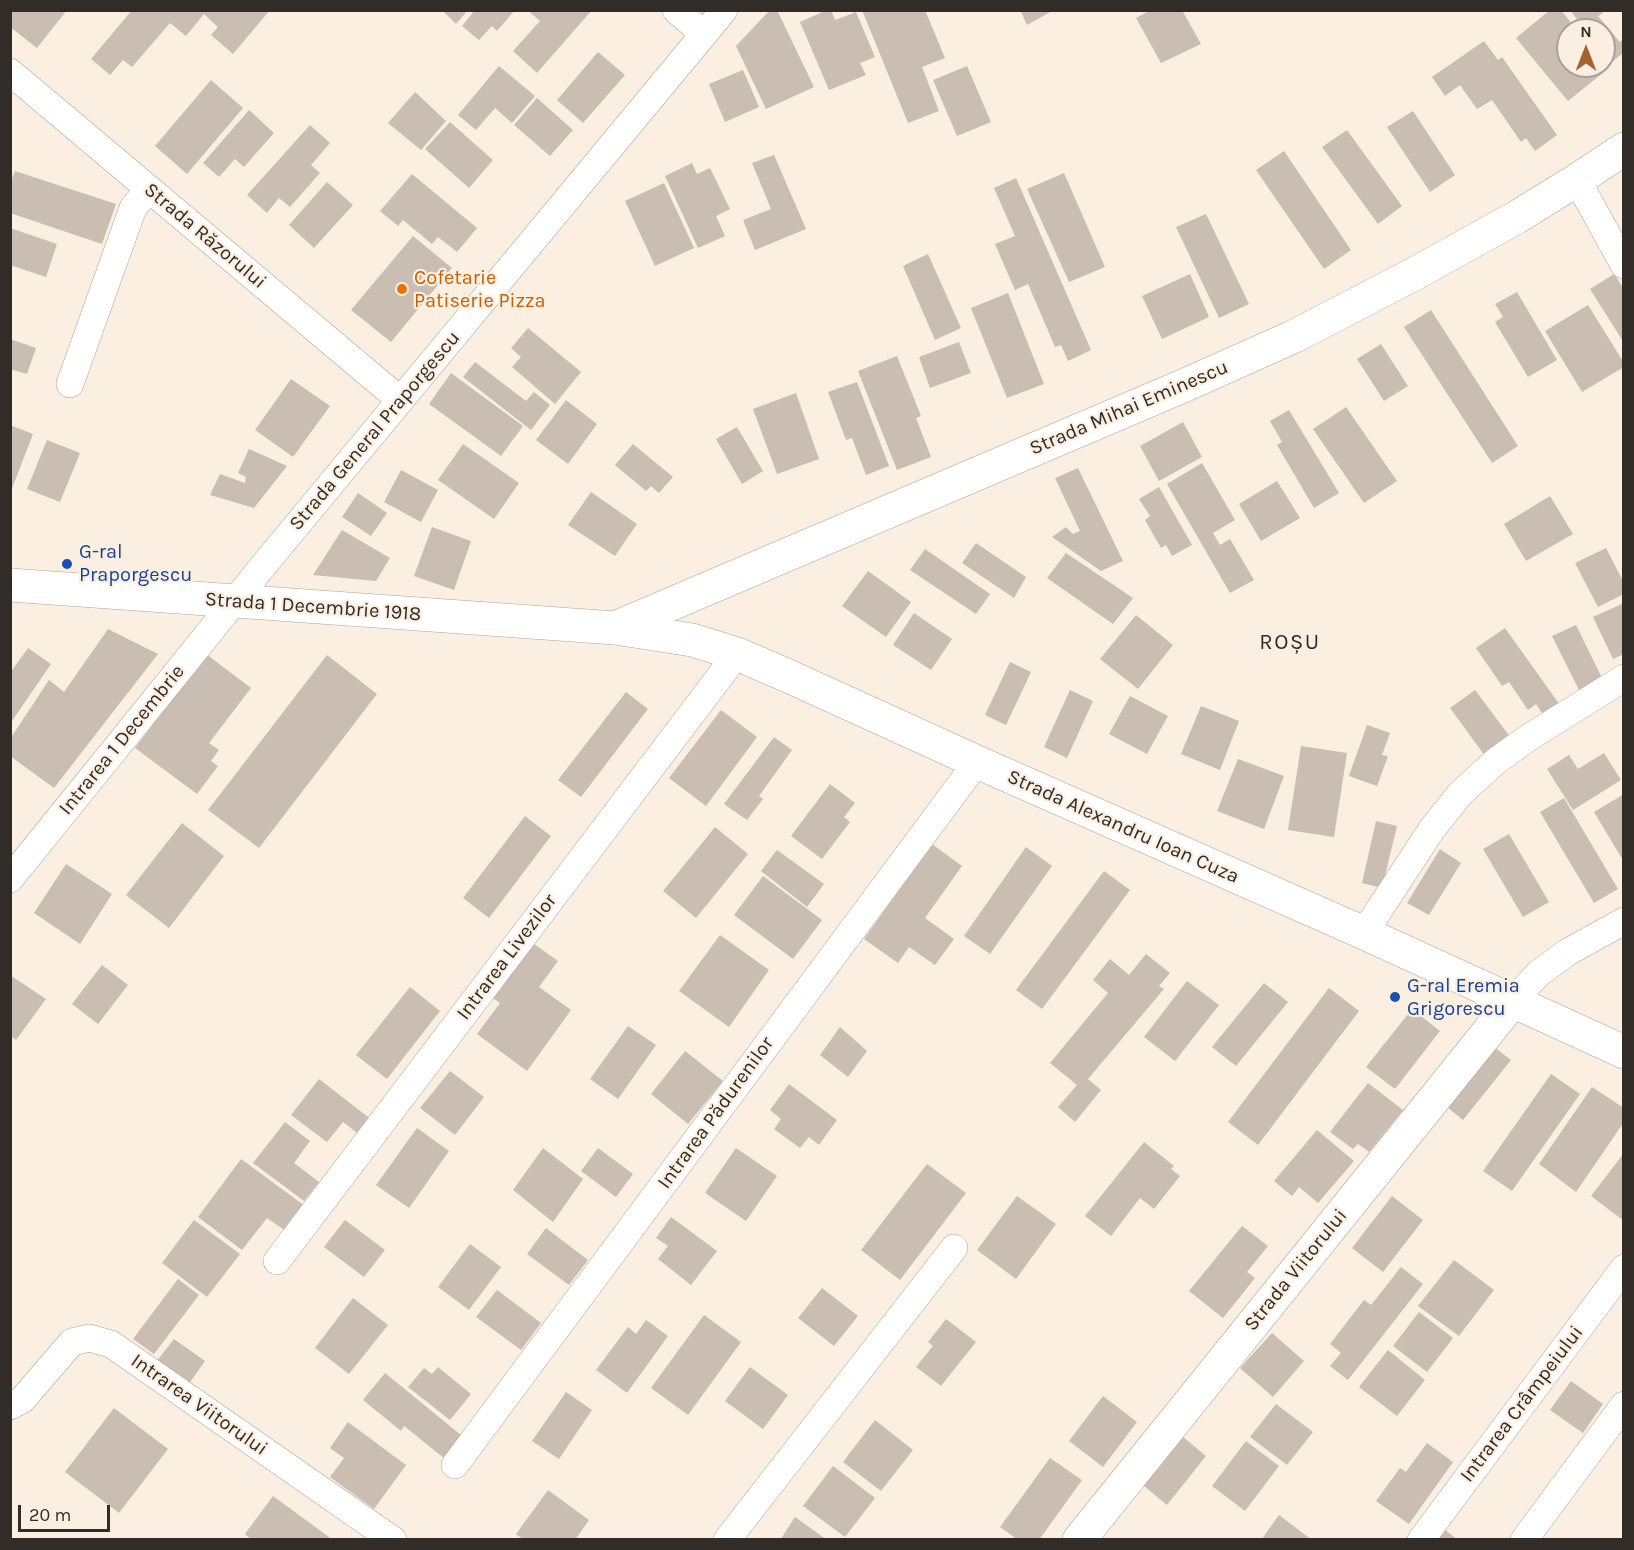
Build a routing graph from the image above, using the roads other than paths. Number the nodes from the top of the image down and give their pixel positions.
1 (676, 10) edge
2 (724, 10) edge
3 (704, 34) junction
4 (10, 72) edge
5 (1623, 149) edge
6 (1577, 180) junction
7 (149, 189) junction
8 (1623, 265) edge
9 (70, 384) dead end
10 (400, 400) junction
11 (10, 585) edge
12 (234, 602) junction
13 (615, 628) junction
14 (737, 654) junction
15 (1623, 678) edge
16 (977, 762) junction
17 (10, 879) edge
18 (1623, 921) edge
19 (1364, 933) junction
20 (1513, 1001) junction
21 (1623, 1052) edge
22 (954, 1248) dead end
23 (277, 1261) dead end
24 (1623, 1268) edge
25 (1623, 1405) edge
26 (10, 1406) edge
27 (455, 1465) dead end
28 (393, 1539) edge
29 (727, 1539) edge
30 (1079, 1539) edge
31 (1421, 1539) edge
32 (1524, 1539) edge

1 - 3 street
2 - 3 street, Strada General Praporgescu
3 - 10 street, Strada General Praporgescu
4 - 7 street, Strada Răzorului
5 - 6 street, Strada Mihai Eminescu
6 - 8 street
6 - 13 street, Strada Mihai Eminescu
7 - 9 street
7 - 10 street, Strada Răzorului
10 - 12 street, Strada General Praporgescu
11 - 12 street, Strada 1 Decembrie 1918
12 - 13 street, Strada 1 Decembrie 1918
12 - 17 street, Intrarea 1 Decembrie
13 - 14 street, Strada Alexandru Ioan Cuza
14 - 16 street, Strada Alexandru Ioan Cuza
14 - 23 street, Intrarea Livezilor
15 - 19 street
16 - 19 street, Strada Alexandru Ioan Cuza
16 - 27 street, Intrarea Pădurenilor
18 - 20 street
19 - 20 street, Strada Alexandru Ioan Cuza
20 - 21 street, Strada Alexandru Ioan Cuza
20 - 30 street, Strada Viitorului
22 - 29 street
24 - 31 street, Intrarea Crâmpeiului
25 - 32 street
26 - 28 street, Intrarea Viitorului

